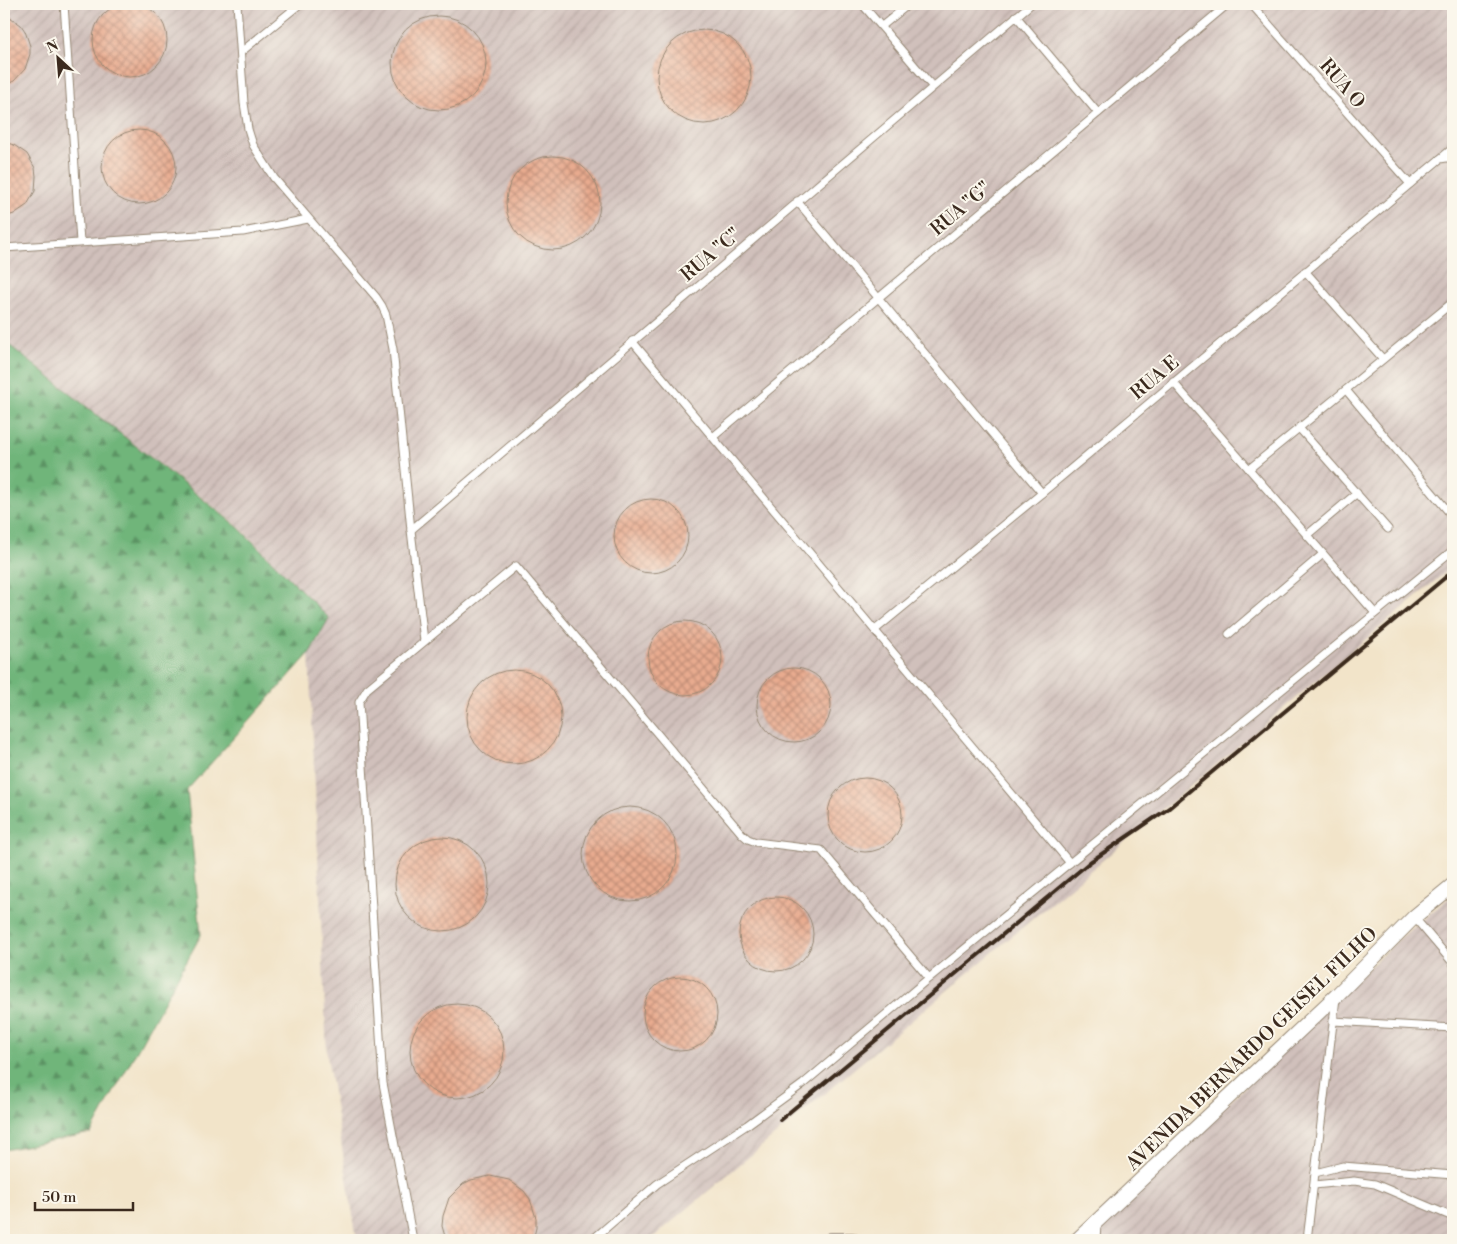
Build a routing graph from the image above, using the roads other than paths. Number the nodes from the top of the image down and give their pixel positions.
1 (64, 4) edge
2 (237, 4) edge
3 (300, 4) edge
4 (862, 4) edge
5 (909, 4) edge
6 (1031, 4) edge
7 (1228, 4) edge
8 (1251, 4) edge
9 (1016, 16) junction
10 (882, 26) junction
11 (241, 52) junction
12 (932, 86) junction
13 (1098, 113) junction
14 (1453, 148) edge
15 (1453, 157) edge
16 (1440, 159) junction
17 (1410, 184) junction
18 (797, 201) junction
19 (308, 219) junction
20 (80, 242) junction
21 (4, 248) edge
22 (1306, 271) junction
23 (878, 298) junction
24 (1452, 305) edge
25 (632, 341) junction
26 (1383, 359) junction
27 (1172, 382) junction
28 (1346, 390) junction
29 (1299, 428) junction
30 (713, 437) junction
31 (1249, 469) junction
32 (1042, 493) junction
33 (1357, 493) junction
34 (1453, 517) edge
35 (1388, 528) dead end
36 (411, 530) junction
37 (1306, 535) junction
38 (1453, 550) edge
39 (1323, 554) junction
40 (1375, 613) junction
41 (875, 630) junction
42 (1229, 634) dead end
43 (424, 641) junction
44 (1070, 862) junction
45 (1453, 884) edge
46 (1414, 917) junction
47 (1453, 963) edge
48 (929, 978) junction
49 (1337, 996) junction
50 (1333, 1021) junction
51 (1453, 1028) edge
52 (1316, 1173) junction
53 (1453, 1175) edge
54 (1314, 1185) junction
55 (1453, 1218) edge
56 (1098, 1220) junction
57 (413, 1240) edge
58 (592, 1240) edge
59 (831, 1240) edge
60 (852, 1240) edge
61 (1078, 1240) edge
62 (1096, 1240) edge
63 (1307, 1240) edge

1 - 20 lane
2 - 11 lane
3 - 11 lane
4 - 10 lane
5 - 10 lane
6 - 9 lane, RUA "C"
7 - 13 lane, RUA "G"
8 - 17 lane, RUA O
9 - 12 lane, RUA "C"
9 - 13 lane
10 - 12 lane
11 - 19 lane
12 - 18 lane, RUA "C"
13 - 23 lane, RUA "G"
14 - 16 lane, RUA E
15 - 16 lane
16 - 17 lane, RUA E
17 - 22 lane, RUA E
18 - 23 lane
18 - 25 lane, RUA "C"
19 - 20 lane
19 - 36 lane
20 - 21 lane
22 - 26 lane
22 - 27 lane, RUA E
23 - 30 lane, RUA "G"
23 - 32 lane
24 - 26 lane
25 - 30 lane
25 - 36 lane, RUA "C"
26 - 28 lane
27 - 31 lane
27 - 32 lane, RUA E
28 - 29 lane
28 - 34 lane
29 - 31 lane
29 - 33 lane
30 - 41 lane
31 - 37 lane
32 - 41 lane, RUA E
33 - 35 lane
33 - 37 lane
36 - 43 lane
37 - 39 lane
38 - 40 lane
39 - 40 lane
39 - 42 lane
40 - 44 lane
41 - 44 lane
43 - 48 lane
43 - 57 lane
44 - 48 lane
45 - 46 street, AVENIDA BERNARDO GEISEL FILHO
46 - 47 lane
46 - 49 street, AVENIDA BERNARDO GEISEL FILHO
48 - 58 lane
49 - 50 lane
49 - 56 street, AVENIDA BERNARDO GEISEL FILHO
50 - 51 lane
50 - 52 lane
52 - 53 lane
52 - 54 lane
54 - 55 lane
54 - 63 lane
56 - 61 street, AVENIDA BERNARDO GEISEL FILHO
56 - 62 lane
59 - 60 street

